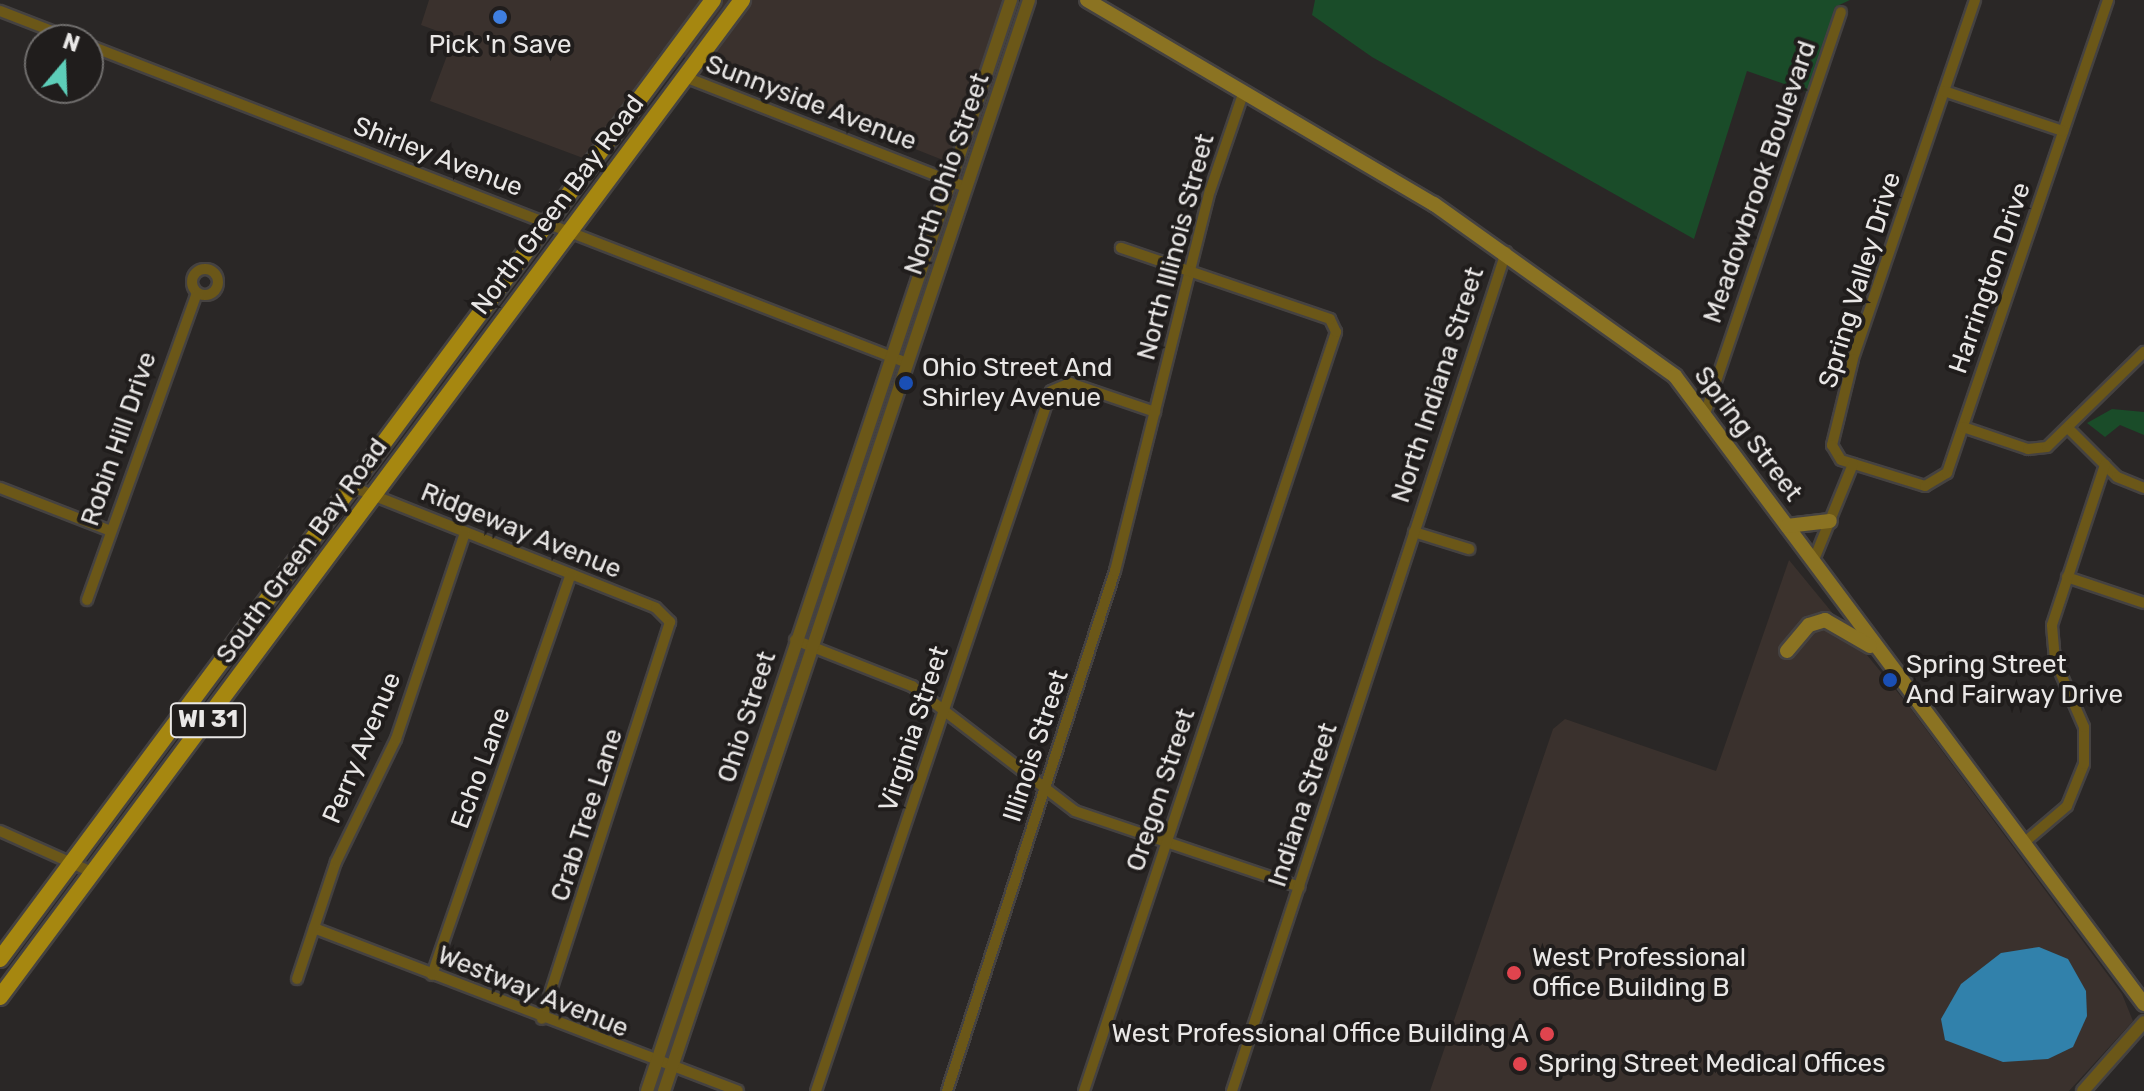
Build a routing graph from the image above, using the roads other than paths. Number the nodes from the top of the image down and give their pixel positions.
1 (742, 0) edge
2 (1011, 0) edge
3 (1029, 0) edge
4 (1087, 0) edge
5 (1975, 0) edge
6 (2108, 0) edge
7 (710, 3) edge
8 (0, 11) edge
9 (1841, 12) dead end
10 (34, 24) edge
11 (1001, 27) junction
12 (1018, 33) junction
13 (104, 51) edge
14 (659, 70) junction
15 (685, 77) junction
16 (984, 79) junction
17 (1001, 82) junction
18 (1944, 91) junction
19 (1243, 94) junction
20 (2063, 131) junction
21 (634, 138) junction
22 (950, 181) junction
23 (965, 187) junction
24 (546, 222) junction
25 (568, 231) junction
26 (1121, 248) dead end
27 (1506, 252) junction
28 (1190, 272) junction
29 (197, 293) dead end
30 (2144, 352) edge
31 (892, 357) junction
32 (907, 363) junction
33 (1706, 411) junction
34 (1155, 412) junction
35 (1963, 427) junction
36 (2068, 428) junction
37 (390, 432) joint
38 (414, 441) joint
39 (856, 461) junction
40 (1853, 464) junction
41 (2105, 465) junction
42 (870, 467) junction
43 (350, 486) junction
44 (0, 488) edge
45 (2144, 488) edge
46 (373, 496) junction
47 (1830, 521) junction
48 (1787, 526) junction
49 (111, 531) junction
50 (1414, 532) junction
51 (465, 533) junction
52 (1469, 549) dead end
53 (825, 551) junction
54 (841, 557) junction
55 (1813, 562) junction
56 (571, 574) junction
57 (2067, 577) junction
58 (87, 600) dead end
59 (2144, 603) edge
60 (670, 624) joint
61 (795, 640) junction
62 (812, 645) junction
63 (1787, 651) dead end
64 (1889, 662) junction
65 (943, 710) junction
66 (748, 782) junction
67 (764, 788) junction
68 (1046, 790) junction
69 (0, 831) edge
70 (2026, 841) junction
71 (1166, 843) junction
72 (74, 860) junction
73 (94, 873) junction
74 (1299, 887) junction
75 (707, 909) junction
76 (722, 915) junction
77 (314, 928) junction
78 (0, 959) edge
79 (432, 975) junction
80 (297, 979) dead end
81 (0, 997) edge
82 (2144, 1004) edge
83 (542, 1019) junction
84 (2144, 1022) edge
85 (656, 1064) junction
86 (671, 1069) junction
87 (647, 1091) edge
88 (664, 1091) edge
89 (738, 1091) edge
90 (816, 1091) edge
91 (947, 1091) edge
92 (1084, 1091) edge
93 (1232, 1091) edge
94 (2083, 1091) edge

1 - 15 main road, North Green Bay Road / WI 31
2 - 11 street, North Ohio Street
3 - 12 street, North Ohio Street
4 - 19 main road, Spring Street
5 - 18 street, Spring Valley Drive
6 - 20 street, Harrington Drive
7 - 14 main road, North Green Bay Road / WI 31
7 - 15 main road
8 - 10 street
9 - 33 street, Meadowbrook Boulevard
11 - 12 street
11 - 16 street, North Ohio Street
12 - 17 street, North Ohio Street
13 - 24 street, Shirley Avenue
14 - 21 main road
14 - 24 main road, North Green Bay Road / WI 31
15 - 21 main road, North Green Bay Road / WI 31
15 - 22 street, Sunnyside Avenue
16 - 17 street
16 - 22 street, North Ohio Street
17 - 23 street, North Ohio Street
18 - 20 street
18 - 40 street, Spring Valley Drive
19 - 27 main road, Spring Street
19 - 28 street, North Illinois Street
20 - 35 street, Harrington Drive
21 - 25 main road, North Green Bay Road / WI 31
22 - 23 street, Sunnyside Avenue
22 - 31 street, North Ohio Street
23 - 32 street, North Ohio Street
24 - 25 street, Shirley Avenue
24 - 37 main road, North Green Bay Road / WI 31
25 - 31 street, Shirley Avenue
25 - 38 main road, North Green Bay Road / WI 31
26 - 28 street
27 - 33 main road, Spring Street
27 - 50 street, North Indiana Street
28 - 34 street, North Illinois Street
28 - 71 street, Oregon Street
29 - 49 street, Robin Hill Drive
30 - 36 street
31 - 32 street, Shirley Avenue
31 - 39 street, Ohio Street
32 - 42 street, Ohio Street
33 - 48 main road, Spring Street
34 - 65 street, Virginia Street
34 - 68 street, Illinois Street
35 - 36 street
35 - 40 street, Harrington Drive
36 - 41 street
37 - 43 main road, South Green Bay Road / WI 31
38 - 46 main road, South Green Bay Road / WI 31
39 - 42 street
39 - 53 street, Ohio Street
40 - 47 street
41 - 45 street
41 - 57 street
42 - 54 street, Ohio Street
43 - 46 street, Ridgeway Avenue
43 - 72 main road, South Green Bay Road / WI 31
44 - 49 street
46 - 51 street, Ridgeway Avenue
46 - 73 main road, South Green Bay Road / WI 31
47 - 48 main road
47 - 55 street
48 - 55 main road, Spring Street
49 - 58 street, Robin Hill Drive
50 - 52 street
50 - 74 street, Indiana Street
51 - 56 street, Ridgeway Avenue
51 - 77 street, Perry Avenue
53 - 54 street
53 - 61 street, Ohio Street
54 - 62 street, Ohio Street
55 - 64 main road, Spring Street
56 - 60 street, Ridgeway Avenue
56 - 79 street, Echo Lane
57 - 59 street
57 - 70 street
60 - 83 street, Crab Tree Lane
61 - 62 street
61 - 66 street, Ohio Street
62 - 65 street
62 - 67 street, Ohio Street
63 - 64 main road
64 - 70 main road, Spring Street
65 - 68 street
65 - 90 street, Virginia Street
66 - 67 street
66 - 75 street, Ohio Street
67 - 76 street, Ohio Street
68 - 71 street
68 - 91 street, Illinois Street
69 - 72 street
70 - 82 main road, Spring Street
71 - 74 street
71 - 92 street, Oregon Street
72 - 73 street
72 - 78 main road, South Green Bay Road / WI 31
73 - 81 main road, South Green Bay Road / WI 31
74 - 93 street, Indiana Street
75 - 76 street
75 - 85 street, Ohio Street
76 - 86 street, Ohio Street
77 - 79 street, Westway Avenue
77 - 80 street, Perry Avenue
79 - 83 street, Westway Avenue
83 - 85 street, Westway Avenue
84 - 94 street
85 - 86 street, Westway Avenue
85 - 87 street, Ohio Street
86 - 88 street, Ohio Street
86 - 89 street, Westway Avenue

